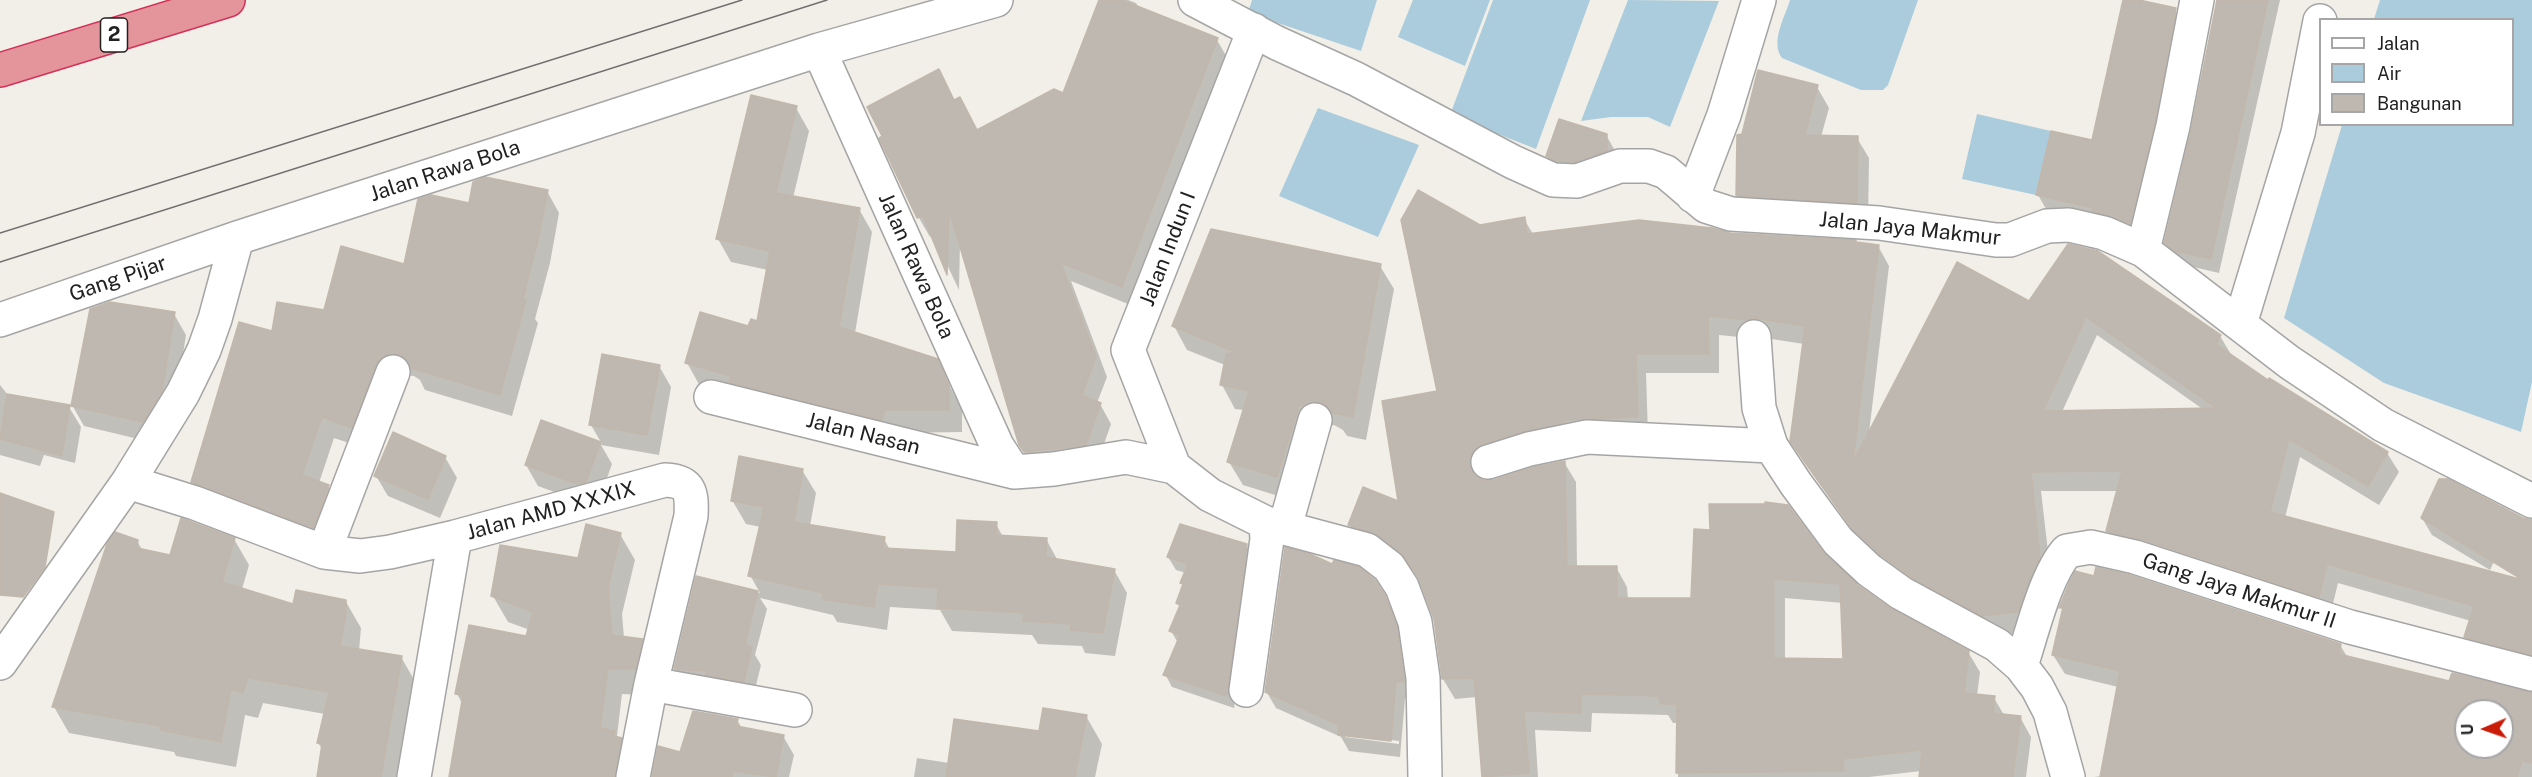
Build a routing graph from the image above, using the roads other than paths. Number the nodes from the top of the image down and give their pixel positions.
1 (228, 0) edge
2 (996, 0) edge
3 (1195, 0) edge
4 (1759, 0) edge
5 (2197, 0) edge
6 (2325, 0) edge
7 (2321, 18) edge
8 (1254, 30) junction
9 (2319, 30) edge
10 (819, 50) junction
11 (0, 70) edge
12 (1693, 196) junction
13 (237, 238) junction
14 (2143, 250) junction
15 (0, 320) edge
16 (2240, 324) junction
17 (1754, 337) dead end
18 (393, 372) dead end
19 (711, 397) dead end
20 (1315, 420) dead end
21 (1771, 446) junction
22 (1488, 462) dead end
23 (1174, 466) junction
24 (1014, 472) junction
25 (128, 482) junction
26 (2532, 501) edge
27 (1275, 525) junction
28 (454, 537) junction
29 (324, 552) junction
30 (0, 663) edge
31 (2021, 666) junction
32 (2532, 674) edge
33 (651, 684) junction
34 (1246, 690) dead end
35 (795, 710) dead end
36 (414, 777) edge
37 (633, 777) edge
38 (1425, 777) edge
39 (2068, 777) edge

1 - 11 highway, 2
2 - 10 street
3 - 8 street, Jalan Jaya Makmur
4 - 12 street
5 - 14 street
6 - 7 street
8 - 12 street, Jalan Jaya Makmur
8 - 23 street, Jalan Indun I
9 - 16 street
10 - 13 street, Jalan Rawa Bola
10 - 24 street, Jalan Rawa Bola
12 - 14 street, Jalan Jaya Makmur
13 - 15 street, Gang Pijar
13 - 25 street
14 - 16 street, Jalan Jaya Makmur
16 - 26 street, Jalan Jaya Makmur
17 - 21 street
18 - 29 street
19 - 24 street, Jalan Nasan
20 - 27 street
21 - 22 street
21 - 31 street
23 - 24 street
23 - 27 street
25 - 29 street, Jalan AMD XXXIX
25 - 30 street
27 - 34 street
27 - 38 street
28 - 29 street, Jalan AMD XXXIX
28 - 33 street, Jalan AMD XXXIX
28 - 36 street
31 - 32 street, Gang Jaya Makmur II
31 - 39 street
33 - 35 street
33 - 37 street, Jalan AMD XXXIX

